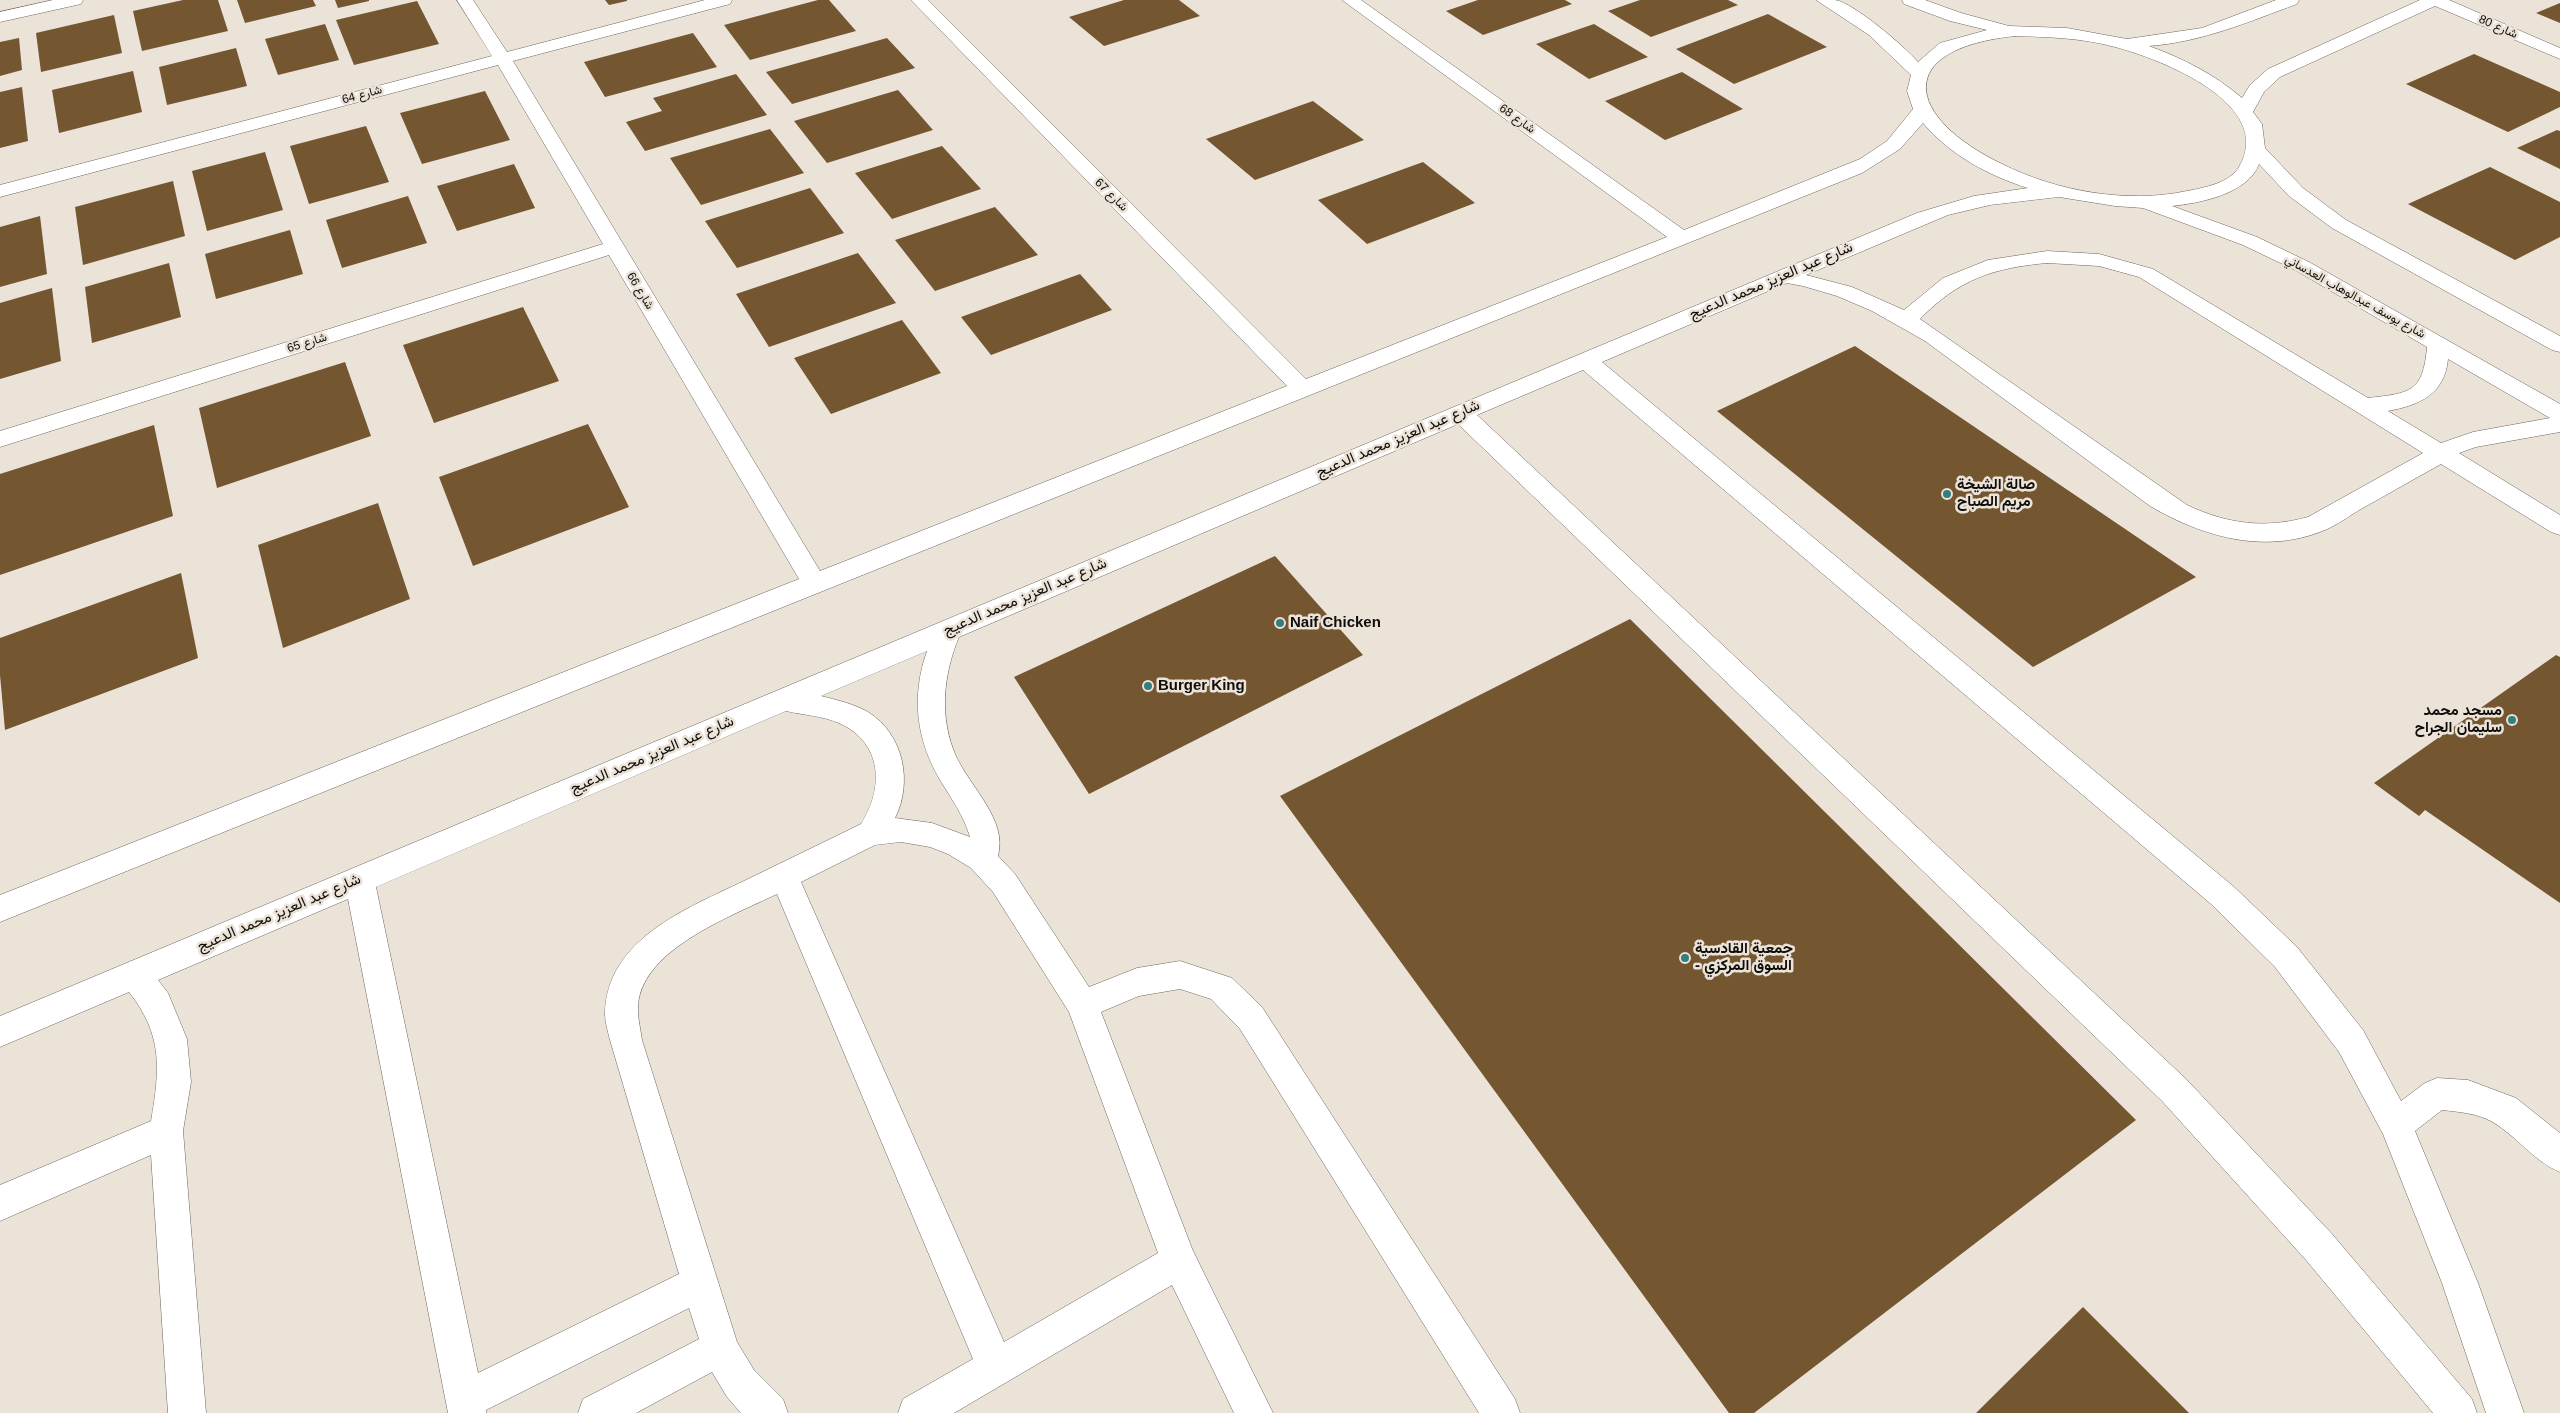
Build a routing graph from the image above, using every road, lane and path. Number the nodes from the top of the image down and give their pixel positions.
1 (75, 0) edge
2 (465, 0) edge
3 (724, 0) edge
4 (919, 0) edge
5 (1350, 0) edge
6 (1824, 0) edge
7 (1910, 0) edge
8 (2291, 0) edge
9 (2435, 0) edge
10 (0, 17) edge
11 (2015, 31) junction
12 (2120, 42) junction
13 (2560, 54) edge
14 (502, 57) junction
15 (1919, 72) junction
16 (1922, 110) junction
17 (2246, 111) junction
18 (2258, 151) junction
19 (0, 190) edge
20 (2058, 191) junction
21 (2140, 202) junction
22 (1683, 239) junction
23 (614, 247) junction
24 (1784, 276) junction
25 (1907, 320) junction
26 (2559, 343) edge
27 (2438, 344) junction
28 (1585, 360) junction
29 (1304, 390) junction
30 (2366, 406) junction
31 (1460, 412) junction
32 (2560, 414) edge
33 (2560, 424) edge
34 (0, 439) edge
35 (2442, 452) junction
36 (2560, 526) edge
37 (814, 582) junction
38 (949, 630) junction
39 (782, 700) junction
40 (871, 833) junction
41 (982, 859) junction
42 (784, 876) junction
43 (359, 879) junction
44 (0, 908) edge
45 (134, 974) junction
46 (1082, 1005) junction
47 (0, 1032) edge
48 (2396, 1125) junction
49 (166, 1131) junction
50 (2560, 1155) edge
51 (0, 1202) edge
52 (1179, 1261) junction
53 (700, 1283) junction
54 (720, 1348) junction
55 (995, 1366) junction
56 (466, 1406) edge
57 (187, 1413) edge
58 (597, 1413) edge
59 (769, 1413) edge
60 (917, 1413) edge
61 (1254, 1413) edge
62 (1501, 1413) edge
63 (2458, 1413) edge
64 (2505, 1413) edge

1 - 10 street
2 - 14 street, شارع 66
3 - 14 street, شارع 64
4 - 29 street, شارع 67
5 - 22 street, شارع 68
6 - 15 street
7 - 11 street
8 - 12 street
9 - 13 street, شارع 80
9 - 17 street
11 - 12 street
11 - 15 street
12 - 17 street
14 - 19 street, شارع 64
14 - 23 street, شارع 66
15 - 16 street
16 - 20 street
16 - 22 street
17 - 18 street
18 - 21 street
18 - 26 street
20 - 21 street
20 - 24 street, شارع عبد العزيز محمد الدعيج
21 - 27 street, شارع يوسف عبدالوهاب العدساني
22 - 29 street
23 - 34 street, شارع 65
23 - 37 street, شارع 66
24 - 25 street
24 - 28 street, شارع عبد العزيز محمد الدعيج
25 - 30 street
25 - 35 street
27 - 30 street
27 - 32 street, شارع يوسف عبدالوهاب العدساني
28 - 31 street, شارع عبد العزيز محمد الدعيج
28 - 48 street
29 - 37 street
30 - 35 street
31 - 38 street, شارع عبد العزيز محمد الدعيج
31 - 63 street
33 - 35 street
35 - 36 street
37 - 44 street
38 - 39 street, شارع عبد العزيز محمد الدعيج
38 - 41 street
39 - 40 street
39 - 43 street, شارع عبد العزيز محمد الدعيج
40 - 41 street
40 - 42 street
41 - 46 street
42 - 53 street
42 - 55 street
43 - 45 street, شارع عبد العزيز محمد الدعيج
43 - 56 street
45 - 47 street, شارع عبد العزيز محمد الدعيج
45 - 49 street
46 - 52 street
46 - 62 street
48 - 50 street
48 - 64 street
49 - 51 street
49 - 57 street
52 - 55 street
52 - 61 street
53 - 54 street
53 - 56 street
54 - 58 street
54 - 59 street
55 - 60 street

